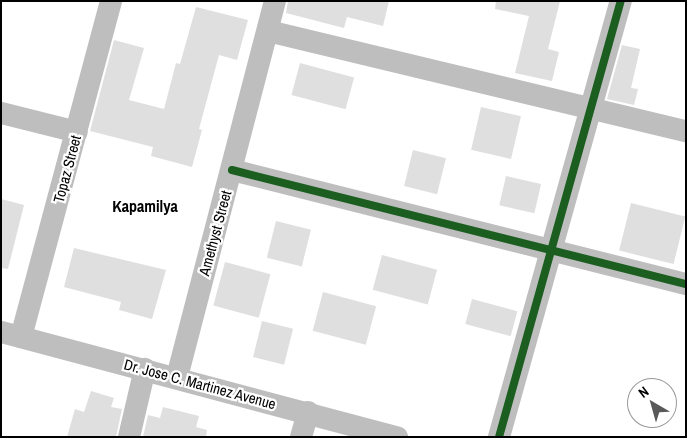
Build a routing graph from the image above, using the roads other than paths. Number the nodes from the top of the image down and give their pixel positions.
1 (111, 1) edge
2 (275, 1) edge
3 (620, 1) edge
4 (268, 31) junction
5 (591, 108) junction
6 (1, 113) edge
7 (686, 131) edge
8 (77, 132) junction
9 (232, 170) junction
10 (552, 250) junction
11 (686, 284) edge
12 (11, 335) edge
13 (144, 369) junction
14 (177, 377) junction
15 (308, 412) junction
16 (129, 437) edge
17 (301, 437) edge
18 (397, 437) edge
19 (499, 437) edge

1 - 8 street, Topaz Street
2 - 4 street, Amethyst Street
3 - 5 street
4 - 5 street
4 - 9 street, Amethyst Street
5 - 7 street
5 - 10 street
6 - 8 street
8 - 12 street, Topaz Street
9 - 10 street
9 - 14 street, Amethyst Street
10 - 11 street
10 - 19 street
12 - 13 street, Dr. Jose C. Martinez Avenue
13 - 14 street, Dr. Jose C. Martinez Avenue
13 - 16 street
14 - 15 street, Dr. Jose C. Martinez Avenue
15 - 17 street
15 - 18 street, Dr. Jose C. Martinez Avenue

